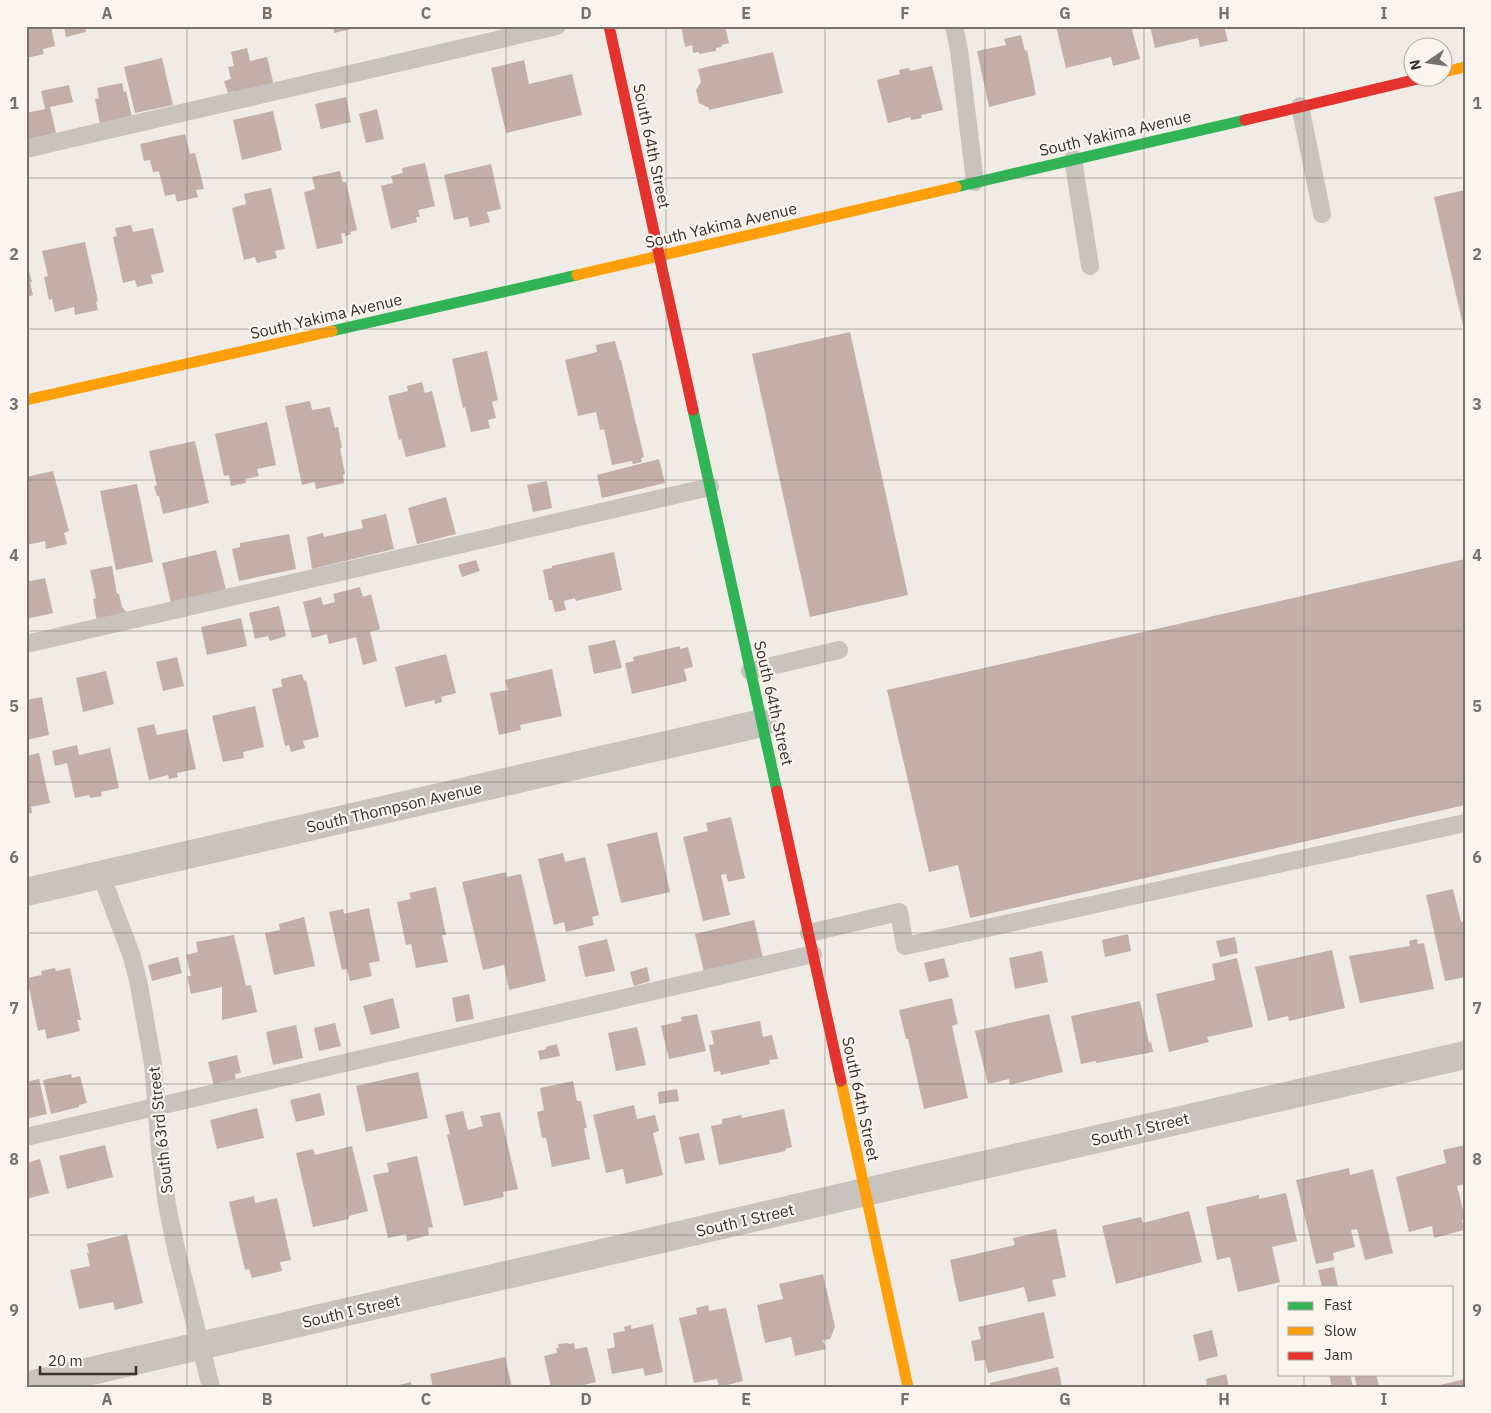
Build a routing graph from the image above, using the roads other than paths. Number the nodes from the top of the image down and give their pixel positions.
1 (557, 26) edge
2 (609, 26) edge
3 (954, 26) edge
4 (505, 32) edge
5 (1404, 82) edge
6 (1300, 106) junction
7 (26, 149) edge
8 (1073, 159) junction
9 (975, 182) junction
10 (1322, 214) dead end
11 (659, 257) junction
12 (1090, 266) dead end
13 (26, 400) edge
14 (710, 487) junction
15 (26, 644) edge
16 (839, 650) dead end
17 (750, 671) junction
18 (762, 723) junction
19 (1465, 823) edge
20 (101, 875) junction
21 (26, 892) edge
22 (809, 933) junction
23 (813, 954) junction
24 (1465, 1055) edge
25 (158, 1107) junction
26 (26, 1137) edge
27 (865, 1192) junction
28 (202, 1345) junction
29 (26, 1386) edge
30 (211, 1387) edge
31 (908, 1387) edge

1 - 4 lane
2 - 11 main road, South 64th Street
3 - 9 lane
4 - 7 lane
5 - 6 main road, South Yakima Avenue
6 - 8 main road, South Yakima Avenue
6 - 10 lane
8 - 9 main road, South Yakima Avenue
8 - 12 lane
9 - 11 main road, South Yakima Avenue
11 - 13 main road, South Yakima Avenue
11 - 14 main road, South 64th Street
14 - 15 lane
14 - 17 main road, South 64th Street
16 - 17 lane
17 - 18 main road, South 64th Street
18 - 20 street, South Thompson Avenue
18 - 22 main road, South 64th Street
19 - 22 lane
20 - 21 street, South Thompson Avenue
20 - 25 lane, South 63rd Street
22 - 23 main road, South 64th Street
23 - 25 lane
23 - 27 main road, South 64th Street
24 - 27 street, South I Street
25 - 26 lane
25 - 28 lane, South 63rd Street
27 - 28 street, South I Street
27 - 31 main road, South 64th Street
28 - 29 street, South I Street
28 - 30 lane, South 63rd Street

